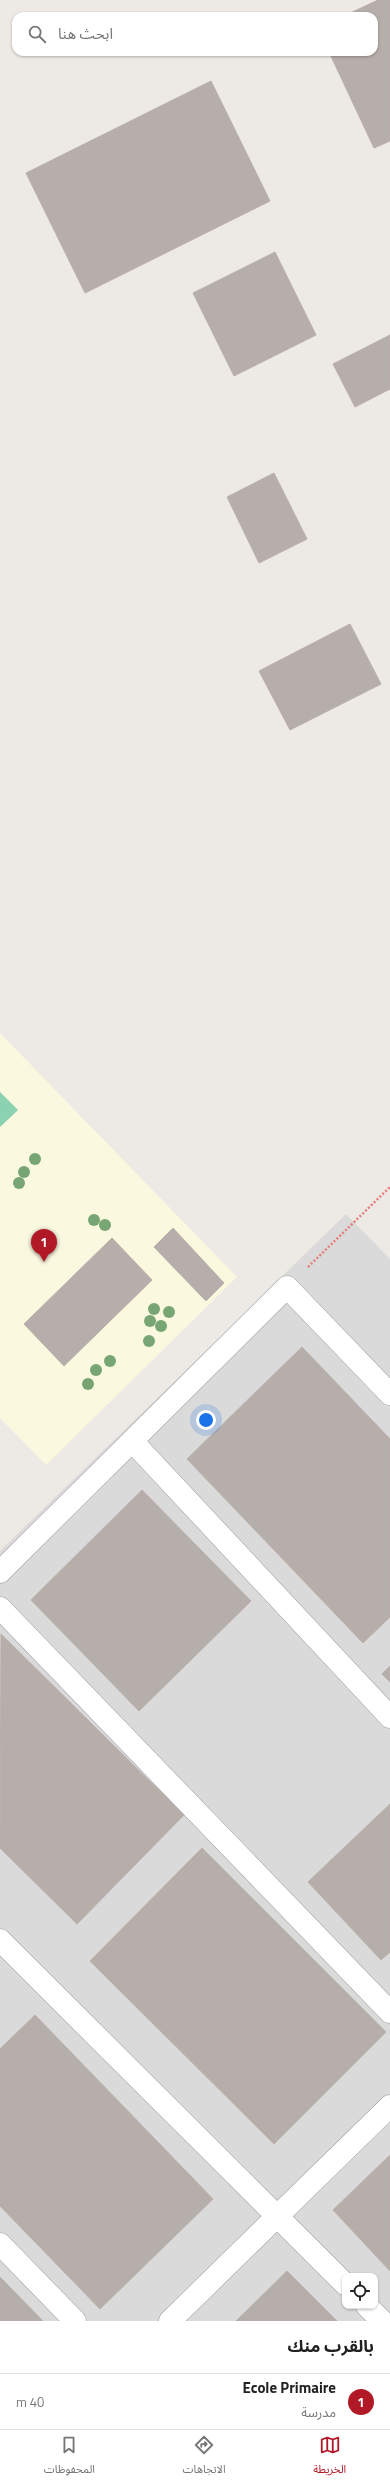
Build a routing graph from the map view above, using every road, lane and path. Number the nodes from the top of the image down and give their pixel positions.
1 (390, 1187) edge
2 (287, 1287) junction
3 (390, 1394) edge
4 (132, 1441) junction
5 (0, 1572) edge
6 (0, 1608) edge
7 (390, 1717) edge
8 (0, 1940) edge
9 (390, 2012) edge
10 (390, 2106) edge
11 (276, 2215) junction
12 (0, 2244) edge
13 (342, 2281) edge
14 (370, 2309) edge
15 (75, 2321) edge
16 (170, 2321) edge
17 (382, 2321) edge

1 - 2 path
2 - 3 street
2 - 4 street
4 - 5 street
4 - 7 street
6 - 9 street
8 - 11 street
10 - 11 street
11 - 13 street
11 - 16 street
12 - 15 street
14 - 17 street

